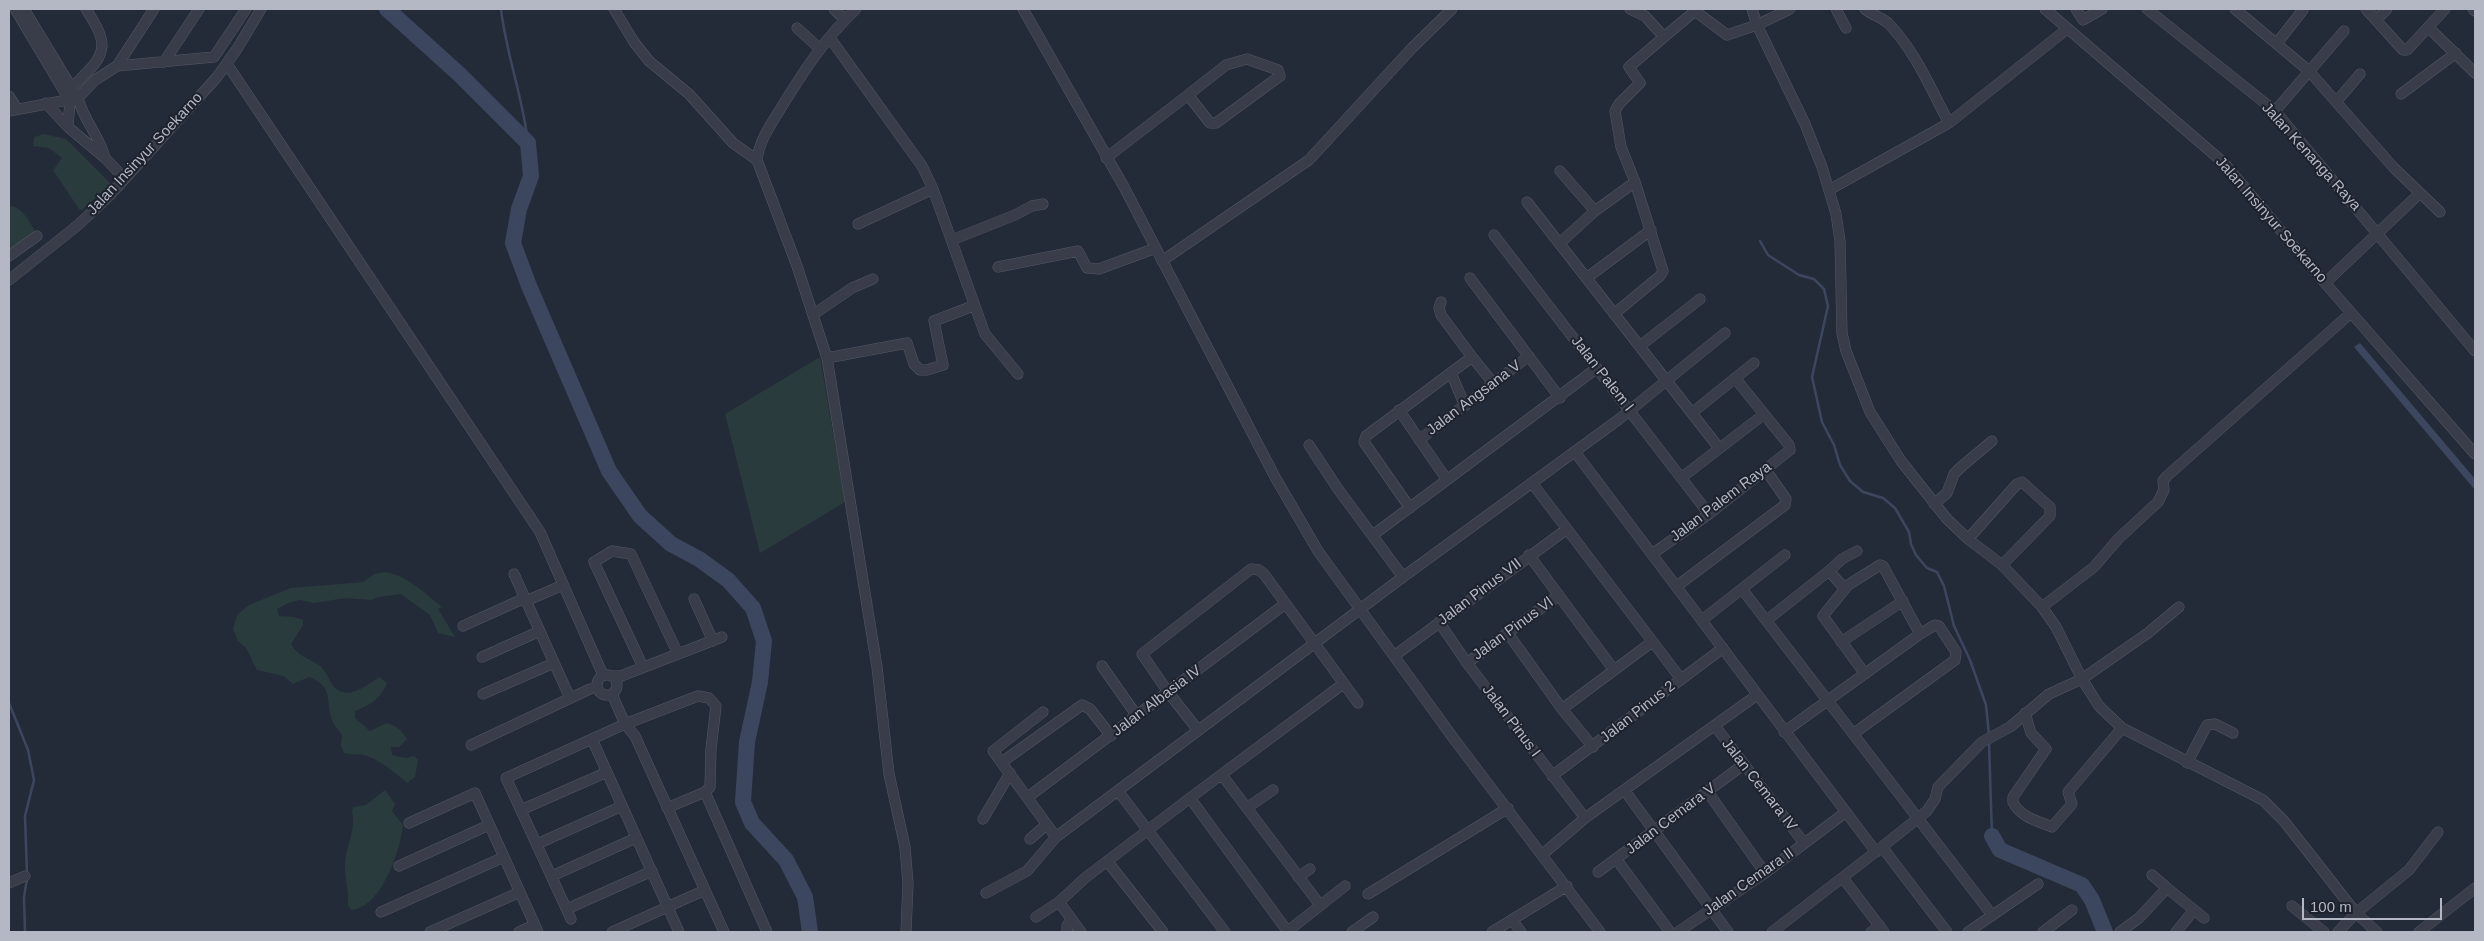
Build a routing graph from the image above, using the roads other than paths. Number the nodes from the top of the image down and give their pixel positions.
1 (15, 9) edge
2 (24, 9) edge
3 (86, 9) edge
4 (154, 9) edge
5 (199, 9) edge
6 (246, 9) edge
7 (261, 9) edge
8 (614, 9) edge
9 (834, 9) edge
10 (856, 9) edge
11 (1023, 9) edge
12 (1452, 9) edge
13 (1630, 9) edge
14 (1752, 9) edge
15 (1790, 9) edge
16 (1836, 9) edge
17 (1865, 9) edge
18 (2046, 9) edge
19 (2076, 9) edge
20 (2102, 9) edge
21 (2147, 9) edge
22 (2366, 9) edge
23 (2386, 9) edge
24 (2445, 9) edge
25 (2303, 10) edge
26 (2241, 11) edge
27 (2377, 19) junction
28 (844, 20) junction
29 (1757, 25) junction
30 (797, 28) dead end
31 (1846, 28) dead end
32 (2428, 28) junction
33 (2344, 31) dead end
34 (2060, 34) junction
35 (1664, 37) junction
36 (830, 38) junction
37 (2277, 43) junction
38 (820, 49) junction
39 (2456, 53) junction
40 (164, 62) junction
41 (227, 64) junction
42 (117, 66) junction
43 (2309, 71) junction
44 (2475, 73) edge
45 (2360, 74) dead end
46 (68, 90) junction
47 (2400, 94) dead end
48 (1188, 95) junction
49 (9, 96) edge
50 (74, 100) junction
51 (2337, 101) junction
52 (46, 103) junction
53 (13, 110) edge
54 (2275, 111) junction
55 (1950, 123) junction
56 (68, 126) junction
57 (105, 158) junction
58 (1106, 158) junction
59 (757, 160) junction
60 (1560, 171) dead end
61 (122, 180) junction
62 (1635, 182) junction
63 (932, 189) junction
64 (1829, 190) junction
65 (2419, 194) junction
66 (1527, 202) dead end
67 (1043, 204) dead end
68 (1594, 211) junction
69 (2440, 212) dead end
70 (858, 224) dead end
71 (1651, 230) junction
72 (2378, 233) junction
73 (1494, 235) dead end
74 (37, 236) dead end
75 (952, 240) junction
76 (1561, 242) junction
77 (1156, 248) junction
78 (9, 256) edge
79 (1162, 261) junction
80 (998, 267) dead end
81 (1588, 277) junction
82 (1470, 278) dead end
83 (873, 279) dead end
84 (9, 280) edge
85 (2325, 283) junction
86 (1700, 299) dead end
87 (1441, 302) dead end
88 (973, 306) junction
89 (2351, 313) junction
90 (814, 314) junction
91 (1614, 314) junction
92 (1725, 333) dead end
93 (1640, 346) junction
94 (2475, 351) edge
95 (1530, 356) junction
96 (1472, 357) junction
97 (827, 358) junction
98 (1754, 363) dead end
99 (1597, 368) junction
100 (1451, 373) junction
101 (1018, 374) dead end
102 (1735, 378) junction
103 (1666, 380) junction
104 (1494, 384) junction
105 (1560, 398) junction
106 (1465, 406) junction
107 (1399, 410) junction
108 (1630, 411) junction
109 (1693, 412) junction
110 (1763, 415) junction
111 (1419, 440) junction
112 (1992, 441) dead end
113 (1309, 445) dead end
114 (1719, 448) junction
115 (1575, 452) junction
116 (2475, 454) edge
117 (1765, 469) junction
118 (1681, 478) junction
119 (1447, 480) junction
120 (1532, 483) junction
121 (1934, 504) junction
122 (1410, 508) junction
123 (1708, 514) junction
124 (1567, 529) junction
125 (1373, 536) junction
126 (1968, 539) junction
127 (1858, 551) dead end
128 (1652, 554) junction
129 (1530, 555) junction
130 (1785, 555) dead end
131 (2002, 565) junction
132 (1829, 571) junction
133 (514, 574) dead end
134 (1403, 577) junction
135 (563, 585) junction
136 (1677, 586) junction
137 (1742, 589) junction
138 (1845, 589) junction
139 (1559, 595) junction
140 (694, 599) dead end
141 (525, 600) junction
142 (1903, 601) junction
143 (1285, 604) junction
144 (2042, 607) junction
145 (2180, 607) dead end
146 (1359, 610) junction
147 (1702, 620) junction
148 (1767, 620) junction
149 (1439, 622) junction
150 (463, 626) dead end
151 (540, 631) junction
152 (1507, 632) junction
153 (1920, 634) junction
154 (1652, 642) junction
155 (1841, 642) junction
156 (1316, 643) junction
157 (1723, 648) junction
158 (678, 654) junction
159 (1394, 656) junction
160 (482, 657) dead end
161 (554, 663) junction
162 (1467, 663) junction
163 (1102, 666) dead end
164 (643, 667) junction
165 (1614, 670) junction
166 (1865, 674) junction
167 (608, 675) junction
168 (2082, 678) junction
169 (1681, 679) junction
170 (1344, 684) junction
171 (590, 689) dead end
172 (1168, 692) junction
173 (483, 694) dead end
174 (612, 694) junction
175 (1757, 696) junction
176 (570, 698) junction
177 (1826, 701) junction
178 (1358, 703) dead end
179 (1562, 709) junction
180 (1043, 712) dead end
181 (2025, 713) junction
182 (1137, 716) junction
183 (625, 724) junction
184 (1715, 726) junction
185 (2122, 728) junction
186 (1198, 730) junction
187 (1784, 732) junction
188 (2233, 733) dead end
189 (1853, 734) junction
190 (1111, 736) junction
191 (592, 739) junction
192 (471, 745) dead end
193 (1593, 747) junction
194 (1002, 762) junction
195 (2187, 763) junction
196 (1743, 765) junction
197 (607, 772) junction
198 (1010, 772) junction
199 (1222, 775) junction
200 (1552, 776) junction
201 (1273, 790) dead end
202 (1118, 791) junction
203 (1625, 791) junction
204 (1706, 791) junction
205 (705, 792) junction
206 (1028, 797) junction
207 (1190, 798) junction
208 (622, 806) junction
209 (1248, 807) junction
210 (667, 808) junction
211 (1508, 808) junction
212 (521, 810) junction
213 (1846, 812) junction
214 (1585, 818) junction
215 (1918, 818) junction
216 (983, 819) dead end
217 (408, 823) dead end
218 (489, 825) junction
219 (1046, 825) junction
220 (1148, 831) junction
221 (1655, 832) junction
222 (2438, 832) dead end
223 (1056, 837) junction
224 (636, 838) junction
225 (1030, 839) dead end
226 (1804, 843) junction
227 (537, 844) junction
228 (1879, 849) junction
229 (1542, 854) junction
230 (504, 857) junction
231 (1617, 860) junction
232 (1108, 861) junction
233 (399, 866) dead end
234 (1310, 869) dead end
235 (652, 871) junction
236 (1598, 872) dead end
237 (1765, 873) junction
238 (2152, 875) dead end
239 (25, 876) dead end
240 (552, 876) junction
241 (1298, 877) junction
242 (1843, 878) junction
243 (9, 883) edge
244 (2038, 884) dead end
245 (1345, 886) dead end
246 (1567, 886) junction
247 (2166, 888) junction
248 (2475, 888) edge
249 (705, 890) junction
250 (520, 892) junction
251 (986, 893) dead end
252 (1368, 894) dead end
253 (1059, 902) junction
254 (1320, 905) junction
255 (2292, 906) dead end
256 (668, 907) junction
257 (1710, 909) junction
258 (2072, 910) dead end
259 (2194, 910) junction
260 (381, 912) dead end
261 (2356, 913) junction
262 (1992, 915) junction
263 (1373, 917) dead end
264 (1036, 918) dead end
265 (2204, 918) dead end
266 (1071, 919) junction
267 (1513, 921) junction
268 (536, 929) edge
269 (1878, 930) edge
270 (430, 932) edge
271 (518, 932) edge
272 (612, 932) edge
273 (679, 932) edge
274 (724, 932) edge
275 (767, 932) edge
276 (906, 932) edge
277 (1067, 932) edge
278 (1081, 932) edge
279 (1163, 932) edge
280 (1225, 932) edge
281 (1288, 932) edge
282 (1352, 932) edge
283 (1492, 932) edge
284 (1521, 932) edge
285 (1600, 932) edge
286 (1670, 932) edge
287 (1678, 932) edge
288 (1728, 932) edge
289 (1772, 932) edge
290 (1947, 932) edge
291 (1968, 932) edge
292 (2043, 932) edge
293 (2120, 932) edge
294 (2176, 932) edge
295 (2324, 932) edge
296 (2338, 932) edge
297 (2377, 932) edge
298 (2419, 932) edge

1 - 46 street
2 - 46 street
3 - 46 street
4 - 42 street
5 - 40 street
6 - 40 street
7 - 41 street, Jalan Insinyur Soekarno
8 - 59 street
9 - 28 street
10 - 28 street
11 - 58 street
12 - 79 street
13 - 35 street
14 - 29 street
15 - 29 street
16 - 31 street
17 - 55 street
18 - 34 street, Jalan Insinyur Soekarno
19 - 20 street
21 - 54 street, Jalan Kenanga Raya
22 - 27 street
23 - 27 street
24 - 32 street
25 - 37 street
26 - 37 street
27 - 32 street
28 - 36 street
29 - 35 street
29 - 64 street
30 - 38 street
32 - 39 street
33 - 43 street
34 - 55 street
34 - 85 street, Jalan Insinyur Soekarno
35 - 62 street
36 - 38 street
36 - 63 street
37 - 43 street
38 - 59 street
39 - 44 street
39 - 47 street
40 - 42 street
41 - 61 street, Jalan Insinyur Soekarno
41 - 135 street
42 - 50 street
43 - 51 street
43 - 54 street
45 - 51 street
46 - 50 street
48 - 48 street
48 - 58 street
49 - 53 street
50 - 52 street
50 - 56 street
50 - 57 street
51 - 65 street
52 - 53 street
52 - 56 street
54 - 72 street, Jalan Kenanga Raya
55 - 64 street
56 - 57 street
57 - 61 street
58 - 77 street
59 - 90 street
60 - 68 street
61 - 84 street, Jalan Insinyur Soekarno
62 - 68 street
62 - 71 street
63 - 70 street
63 - 75 street
64 - 121 street
65 - 69 street
65 - 72 street
66 - 76 street
67 - 75 street
68 - 76 street
71 - 81 street
71 - 91 street
72 - 85 street
72 - 94 street, Jalan Kenanga Raya
73 - 99 street, Jalan Palem I
74 - 78 street
75 - 88 street
76 - 81 street
77 - 79 street
77 - 80 street
79 - 146 street
81 - 91 street
82 - 95 street
83 - 90 street
85 - 89 street, Jalan Insinyur Soekarno
86 - 93 street
87 - 96 street
88 - 97 street
88 - 101 street
89 - 116 street, Jalan Insinyur Soekarno
89 - 144 street
90 - 97 street
91 - 93 street
92 - 103 street
93 - 103 street
95 - 104 street, Jalan Angsana V
95 - 105 street
96 - 100 street
96 - 104 street
97 - 276 street
98 - 102 street
99 - 105 street
99 - 108 street, Jalan Palem I
100 - 106 street
100 - 107 street
102 - 109 street
102 - 110 street
103 - 108 street
103 - 109 street
104 - 106 street, Jalan Angsana V
105 - 119 street
106 - 111 street, Jalan Angsana V
107 - 111 street
107 - 122 street
108 - 115 street
108 - 118 street, Jalan Palem I
109 - 114 street
110 - 114 street
110 - 117 street, Jalan Palem Raya
111 - 119 street
112 - 121 street
113 - 125 street
114 - 118 street
115 - 120 street
115 - 128 street
117 - 123 street, Jalan Palem Raya
117 - 136 street
118 - 123 street, Jalan Palem I
119 - 122 street
120 - 124 street
120 - 134 street
121 - 126 street
122 - 125 street
123 - 128 street, Jalan Palem Raya
124 - 129 street, Jalan Pinus VII
124 - 154 street
125 - 134 street
126 - 131 street
126 - 131 street
127 - 132 street
128 - 136 street
129 - 139 street
129 - 149 street, Jalan Pinus VII
130 - 137 street
131 - 144 street
132 - 138 street
132 - 148 street
133 - 141 street
134 - 146 street
135 - 141 street
135 - 167 street
136 - 147 street
137 - 147 street
137 - 148 street
138 - 142 street
138 - 155 street
139 - 152 street, Jalan Pinus Vl
139 - 165 street
140 - 158 street
141 - 150 street
141 - 151 street
142 - 153 street
142 - 155 street
143 - 156 street
143 - 172 street, Jalan Albasia lV
143 - 172 street
144 - 168 street
145 - 168 street
146 - 156 street
146 - 159 street
147 - 157 street
148 - 177 street
149 - 159 street, Jalan Pinus VII
149 - 162 street, Jalan Pinus I
151 - 160 street
151 - 161 street
152 - 162 street, Jalan Pinus Vl
152 - 179 street
153 - 166 street
153 - 189 street
154 - 165 street
154 - 169 street
155 - 166 street
156 - 170 street
156 - 186 street
157 - 169 street, Jalan Pinus 2
157 - 175 street
158 - 164 street
158 - 164 street
159 - 211 street
161 - 173 street
161 - 176 street
162 - 200 street, Jalan Pinus I
163 - 182 street
164 - 167 street
165 - 179 street
166 - 177 street
167 - 174 street
167 - 174 street
168 - 181 street
168 - 185 street
169 - 193 street, Jalan Pinus 2
170 - 178 street
170 - 199 street
171 - 176 street
172 - 182 street, Jalan Albasia lV
172 - 186 street
174 - 183 street
175 - 184 street
175 - 187 street
176 - 192 street
177 - 187 street
177 - 189 street
179 - 193 street
180 - 194 street
181 - 185 street
181 - 215 street
182 - 190 street, Jalan Albasia lV
183 - 191 street
183 - 205 street
183 - 210 street
184 - 196 street, Jalan Cemara IV
184 - 203 street
185 - 195 street
186 - 202 street
187 - 213 street
188 - 195 street
189 - 215 street
190 - 194 street
190 - 206 street, Jalan Albasia lV
191 - 197 street
191 - 212 street
193 - 200 street, Jalan Pinus 2
194 - 198 street
195 - 261 street
196 - 204 street, Jalan Cemara V
196 - 226 street, Jalan Cemara IV
197 - 208 street
197 - 212 street
198 - 206 street
198 - 216 street
199 - 207 street
199 - 209 street
200 - 214 street, Jalan Pinus I
201 - 209 street
202 - 220 street
202 - 223 street
203 - 214 street
203 - 221 street
204 - 221 street, Jalan Cemara V
204 - 237 street
205 - 210 street
205 - 275 street
206 - 219 street
207 - 220 street
207 - 281 street
208 - 224 street
208 - 227 street
209 - 241 street
210 - 249 street
211 - 229 street
211 - 252 street
212 - 227 street
213 - 226 street, Jalan Cemara II
213 - 228 street
214 - 229 street
215 - 228 street
215 - 262 street
217 - 218 street
218 - 230 street
218 - 233 street
219 - 223 street
219 - 225 street
220 - 232 street
220 - 280 street
221 - 231 street, Jalan Cemara V
221 - 257 street
222 - 261 street
223 - 251 street
224 - 235 street
224 - 240 street
226 - 237 street, Jalan Cemara II
227 - 240 street
228 - 242 street
228 - 290 street
229 - 246 street
230 - 250 street
230 - 260 street
231 - 236 street, Jalan Cemara V
231 - 286 street
232 - 253 street
232 - 279 street
234 - 241 street
235 - 240 street
235 - 256 street
237 - 257 street, Jalan Cemara II
238 - 247 street
239 - 243 street
241 - 254 street
242 - 269 street
242 - 289 street
244 - 262 street
245 - 254 street
246 - 267 street
246 - 285 street
247 - 259 street
247 - 293 street
248 - 298 street
249 - 256 street
249 - 274 street
250 - 268 street
250 - 270 street
253 - 264 street
253 - 266 street
254 - 281 street
255 - 295 street
256 - 272 street
256 - 273 street
257 - 287 street, Jalan Cemara II
257 - 288 street
258 - 292 street
259 - 265 street
259 - 294 street
261 - 296 street
261 - 297 street
262 - 291 street
263 - 282 street
266 - 277 street
266 - 278 street
267 - 283 street
267 - 284 street
268 - 271 street

